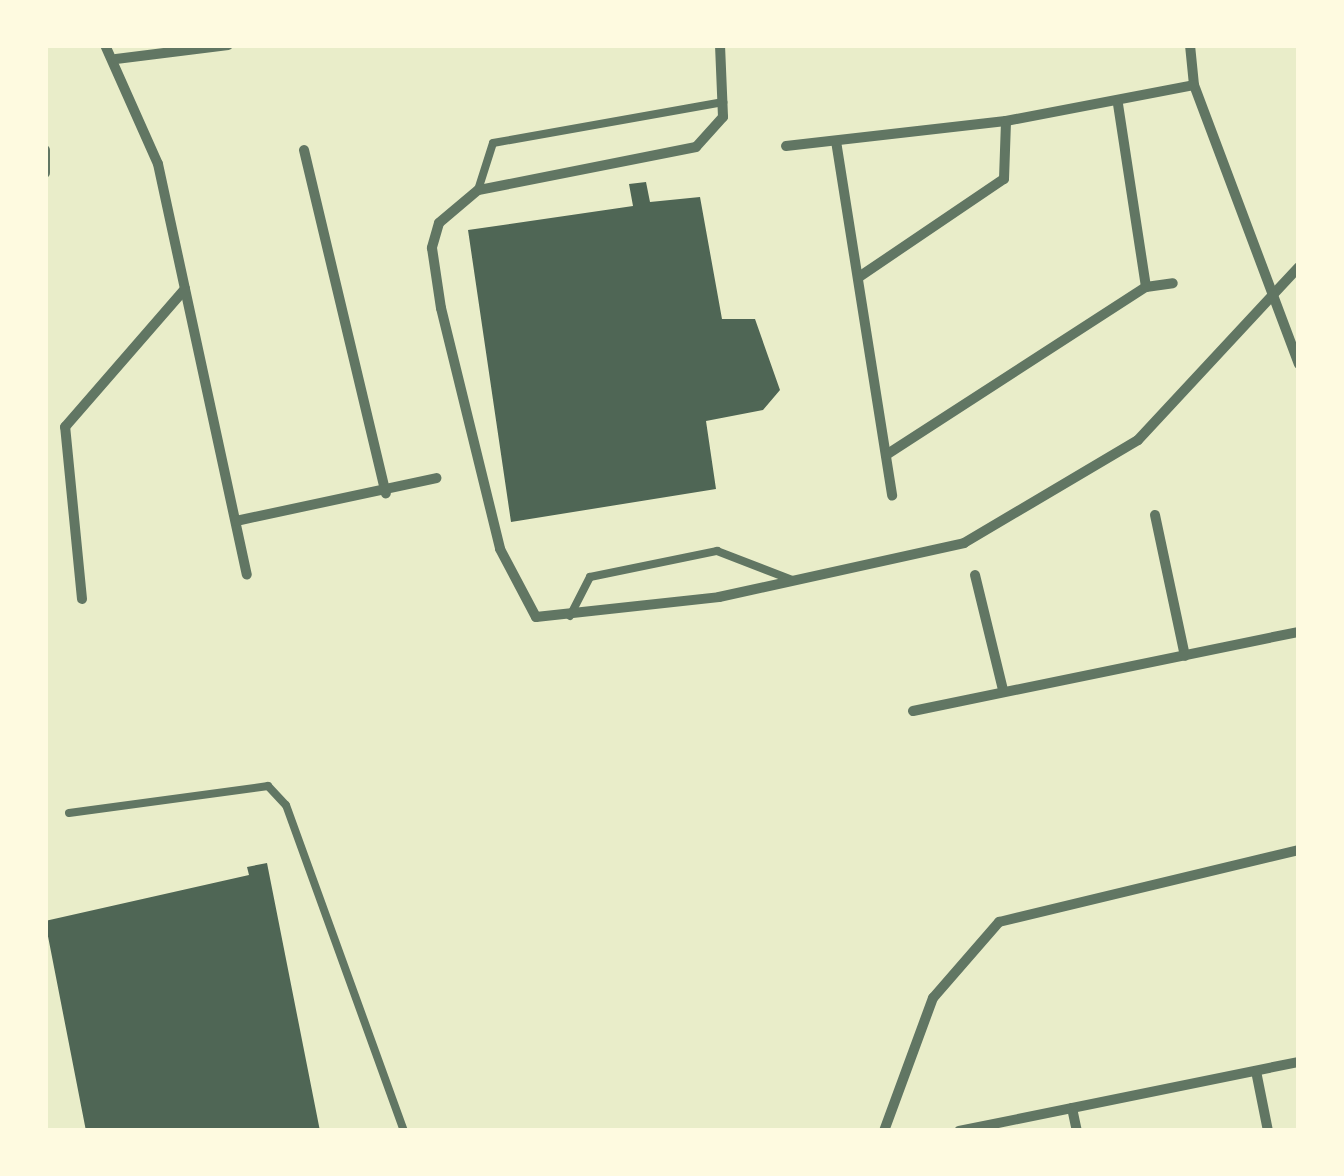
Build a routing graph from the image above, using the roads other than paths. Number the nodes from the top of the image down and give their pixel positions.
1 (105, 45) edge
2 (228, 45) edge
3 (720, 45) edge
4 (1190, 45) edge
5 (116, 59) junction
6 (1194, 85) junction
7 (723, 102) junction
8 (1118, 103) junction
9 (1006, 121) junction
10 (836, 141) junction
11 (786, 146) dead end
12 (45, 150) edge
13 (304, 150) dead end
14 (45, 173) edge
15 (478, 190) junction
16 (1299, 267) edge
17 (859, 277) junction
18 (1173, 282) dead end
19 (1146, 287) junction
20 (185, 289) junction
21 (1278, 290) junction
22 (1299, 364) edge
23 (886, 455) junction
24 (436, 478) dead end
25 (386, 493) junction
26 (892, 496) dead end
27 (1155, 514) dead end
28 (236, 521) junction
29 (247, 574) dead end
30 (975, 575) dead end
31 (796, 582) junction
32 (82, 599) dead end
33 (570, 617) junction
34 (1299, 632) edge
35 (1186, 656) junction
36 (1003, 690) junction
37 (913, 711) dead end
38 (69, 813) dead end
39 (1299, 850) edge
40 (1299, 1062) edge
41 (1256, 1071) junction
42 (1072, 1108) junction
43 (404, 1131) edge
44 (884, 1131) edge
45 (959, 1131) edge
46 (1077, 1131) edge
47 (1268, 1131) edge

1 - 5 street
2 - 5 street
3 - 7 street
4 - 6 street
5 - 20 street
6 - 8 street
6 - 21 street
7 - 15 street
7 - 15 lane
8 - 9 street
8 - 19 street
9 - 10 street
9 - 17 street
10 - 11 street
10 - 17 street
12 - 14 street
13 - 25 street
15 - 33 street
16 - 21 street
17 - 23 street
18 - 19 street
19 - 23 street
20 - 28 street
20 - 32 street
21 - 22 street
21 - 31 street
23 - 26 street
24 - 25 street
25 - 28 street
27 - 35 street
28 - 29 street
30 - 36 street
31 - 33 street
31 - 33 lane
34 - 35 street
35 - 36 street
36 - 37 street
38 - 43 lane
39 - 44 street
40 - 41 street
41 - 42 street
41 - 47 street
42 - 45 street
42 - 46 street

